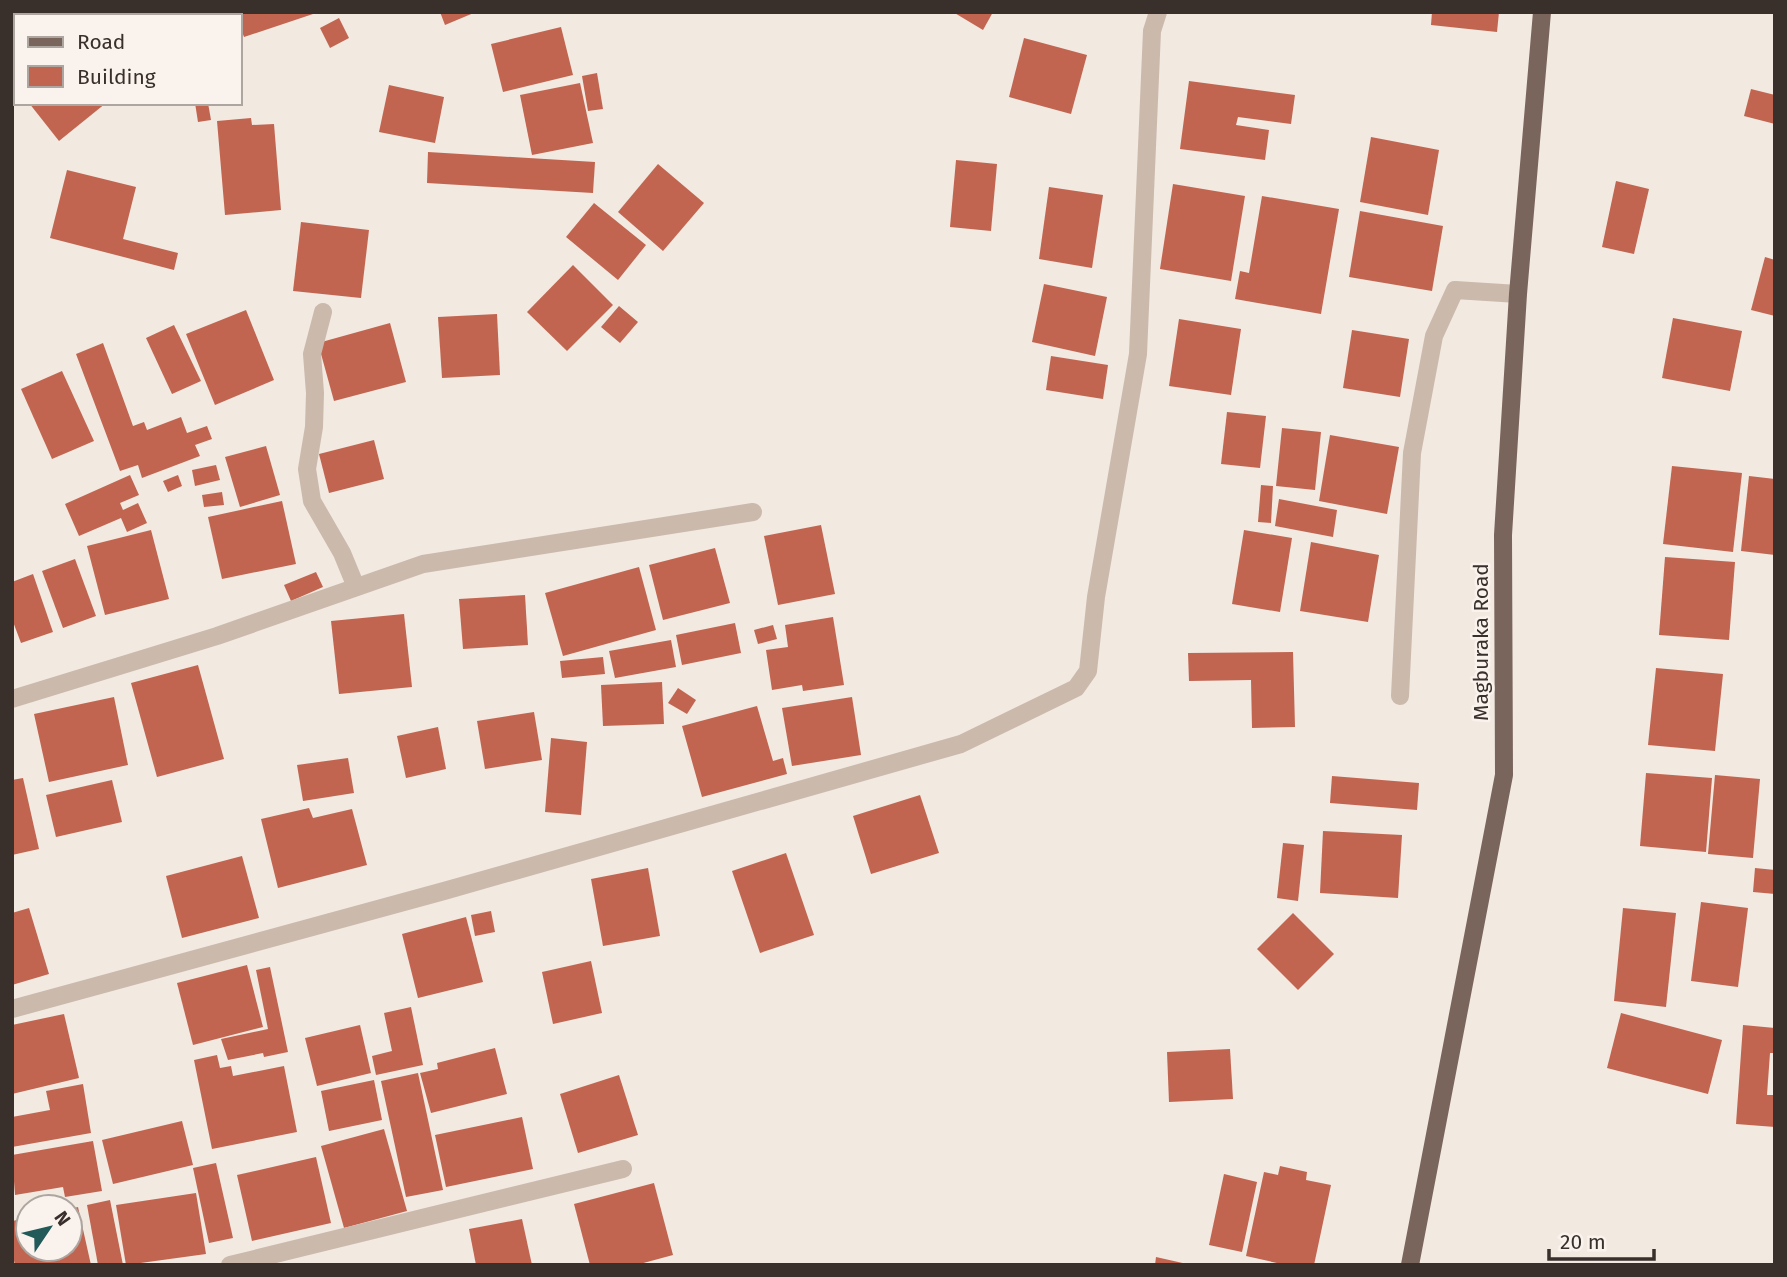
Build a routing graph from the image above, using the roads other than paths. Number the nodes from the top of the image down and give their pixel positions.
1 (1158, 12) edge
2 (1542, 12) edge
3 (1518, 293) junction
4 (323, 312) dead end
5 (753, 512) dead end
6 (356, 587) junction
7 (1400, 696) dead end
8 (12, 699) edge
9 (12, 1009) edge
10 (623, 1169) dead end
11 (230, 1265) edge
12 (1410, 1265) edge

1 - 9 street
2 - 3 main road, Magburaka Road
3 - 7 street
3 - 12 main road, Magburaka Road
4 - 6 street
5 - 6 street
6 - 8 street
10 - 11 street

